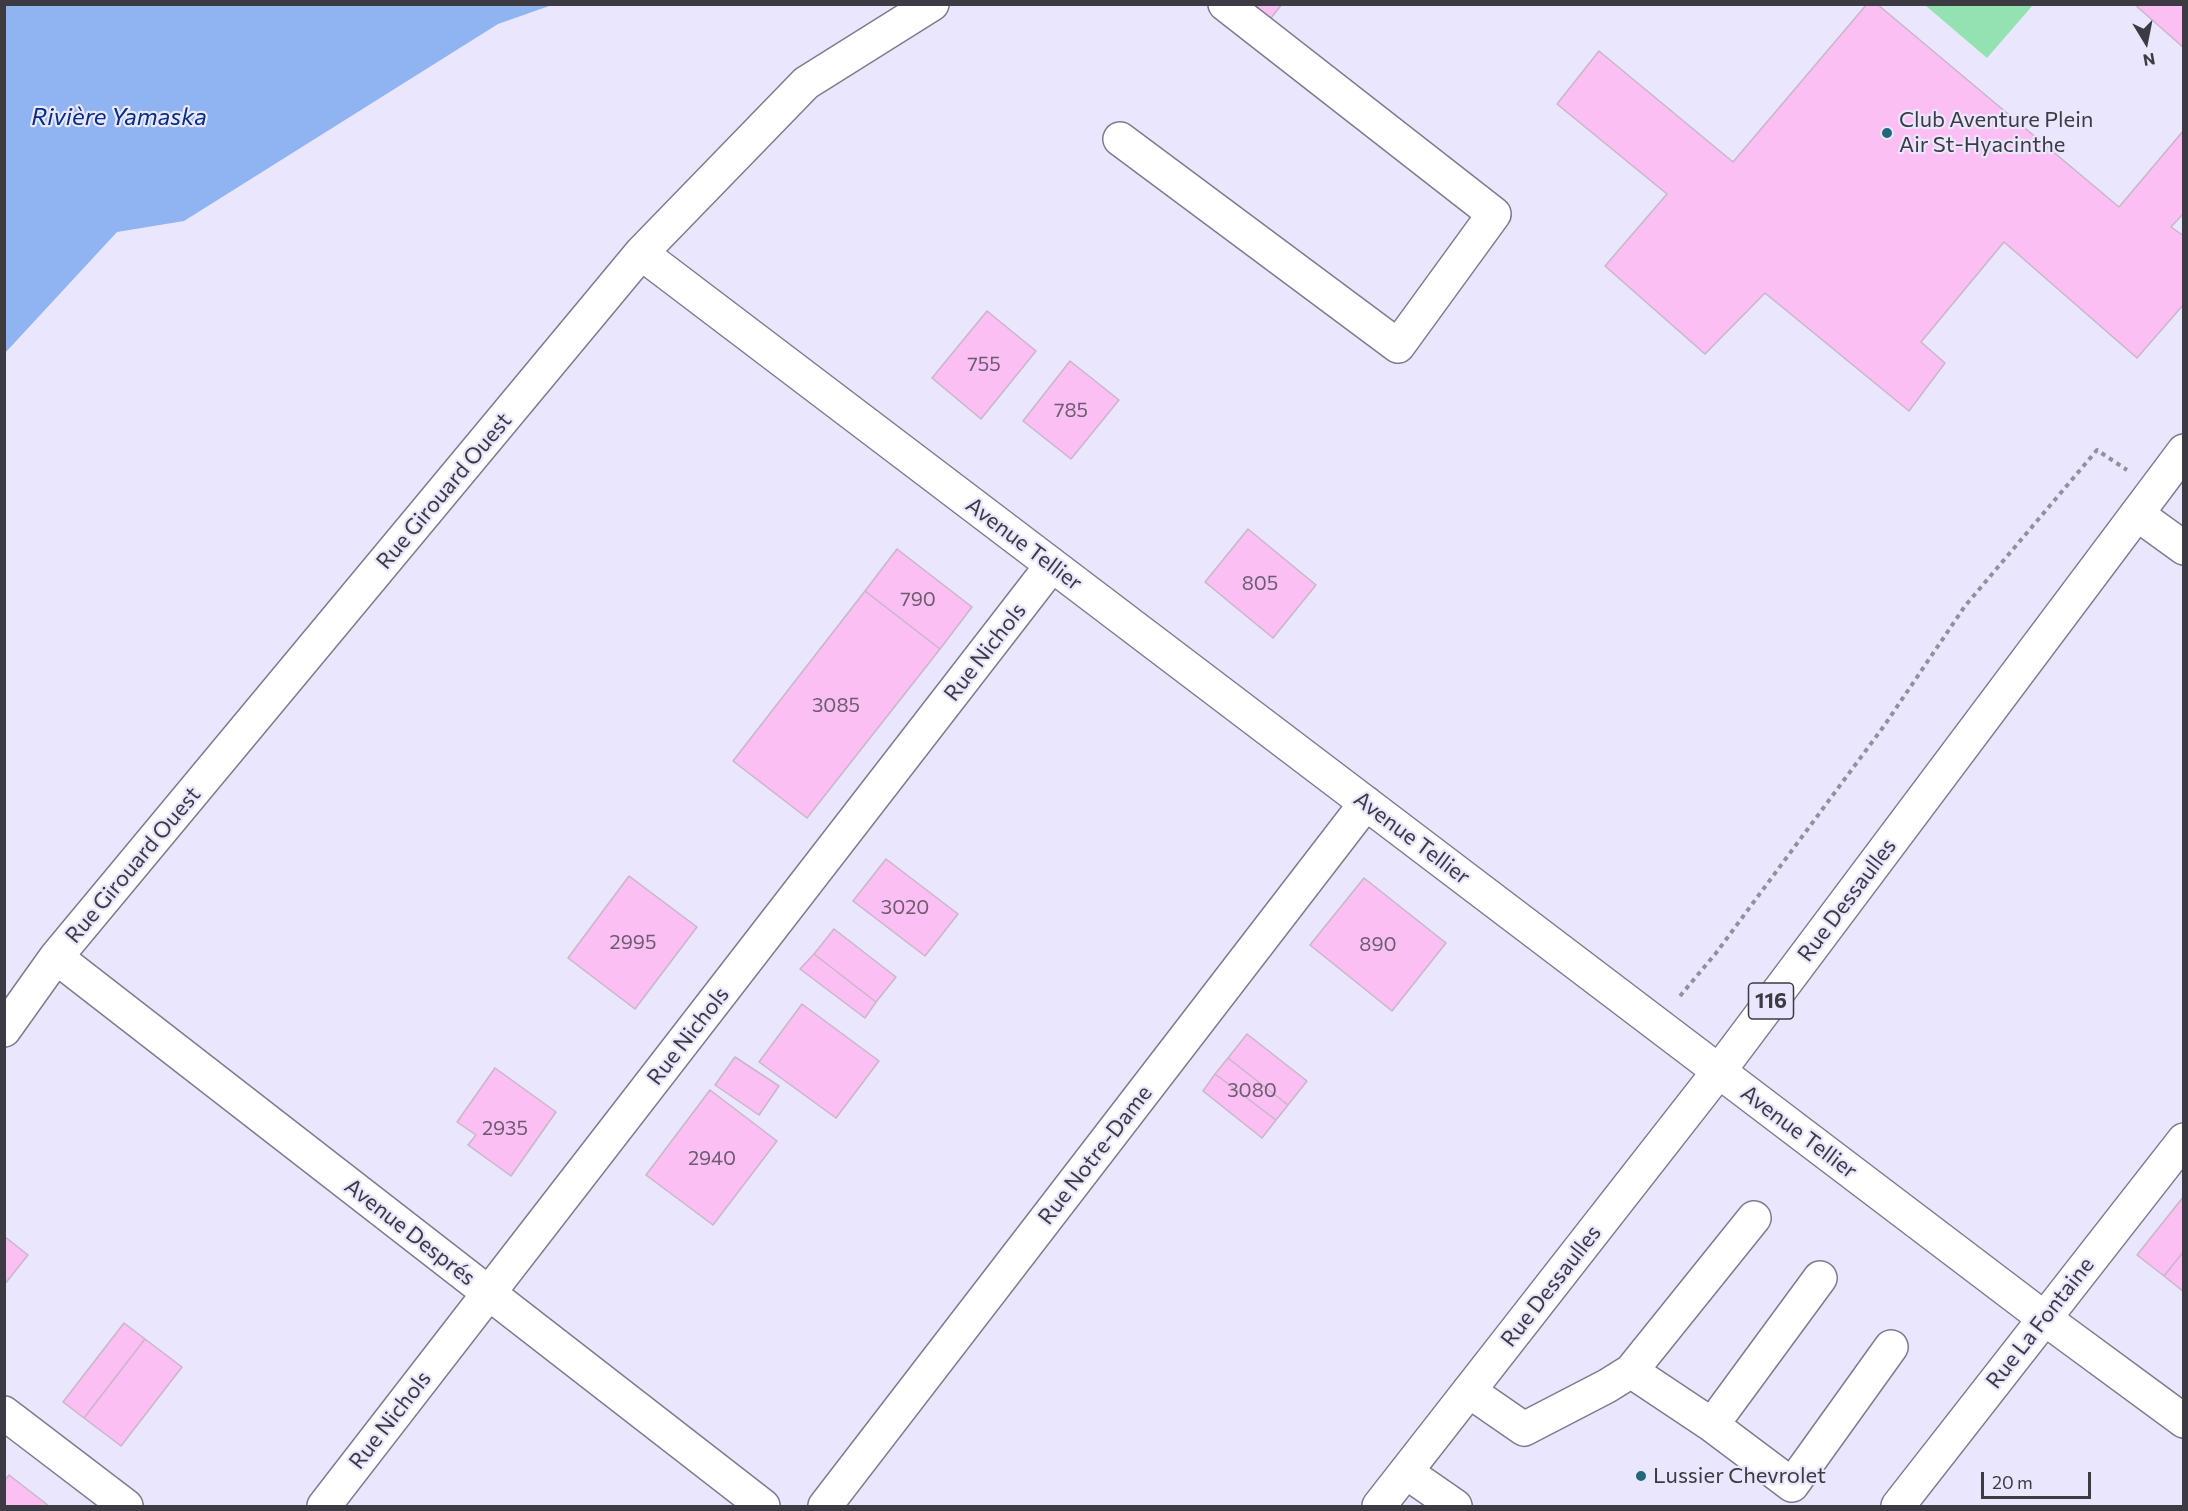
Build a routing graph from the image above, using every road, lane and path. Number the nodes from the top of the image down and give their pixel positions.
1 (932, 4) edge
2 (1225, 4) edge
3 (1120, 140) dead end
4 (641, 254) junction
5 (2184, 451) edge
6 (2146, 501) junction
7 (2184, 548) edge
8 (1052, 565) junction
9 (1366, 803) junction
10 (56, 957) junction
11 (1657, 1024) junction
12 (4, 1030) edge
13 (1719, 1071) junction
14 (2184, 1140) edge
15 (1754, 1218) dead end
16 (1820, 1278) dead end
17 (489, 1293) junction
18 (2044, 1318) junction
19 (1890, 1347) dead end
20 (1631, 1371) junction
21 (1469, 1391) junction
22 (4, 1413) edge
23 (2184, 1421) edge
24 (1712, 1425) junction
25 (1406, 1472) junction
26 (126, 1506) edge
27 (324, 1506) edge
28 (763, 1506) edge
29 (825, 1506) edge
30 (1379, 1506) edge
31 (1455, 1506) edge
32 (1898, 1506) edge

1 - 4 street, Rue Girouard Ouest
2 - 3 street
4 - 8 street, Avenue Tellier
4 - 10 street, Rue Girouard Ouest
5 - 6 street, Rue Dessaulles / 116
6 - 7 street
6 - 11 path
6 - 13 street, Rue Dessaulles / 116
8 - 9 street, Avenue Tellier
8 - 17 street, Rue Nichols
9 - 11 street, Avenue Tellier
9 - 29 street, Rue Notre-Dame
10 - 12 street, Rue Girouard Ouest
10 - 17 street, Avenue Després
11 - 13 street, Avenue Tellier
13 - 18 street, Avenue Tellier
13 - 21 street, Rue Dessaulles / 116
14 - 18 street, Rue La Fontaine
15 - 20 street
16 - 24 street
17 - 27 street, Rue Nichols
17 - 28 street, Avenue Després
18 - 23 street, Avenue Tellier
18 - 32 street, Rue La Fontaine
19 - 24 street
20 - 21 street
20 - 24 street
21 - 25 street, Rue Dessaulles / 116
22 - 26 street
25 - 30 street, Rue Dessaulles / 116
25 - 31 street

